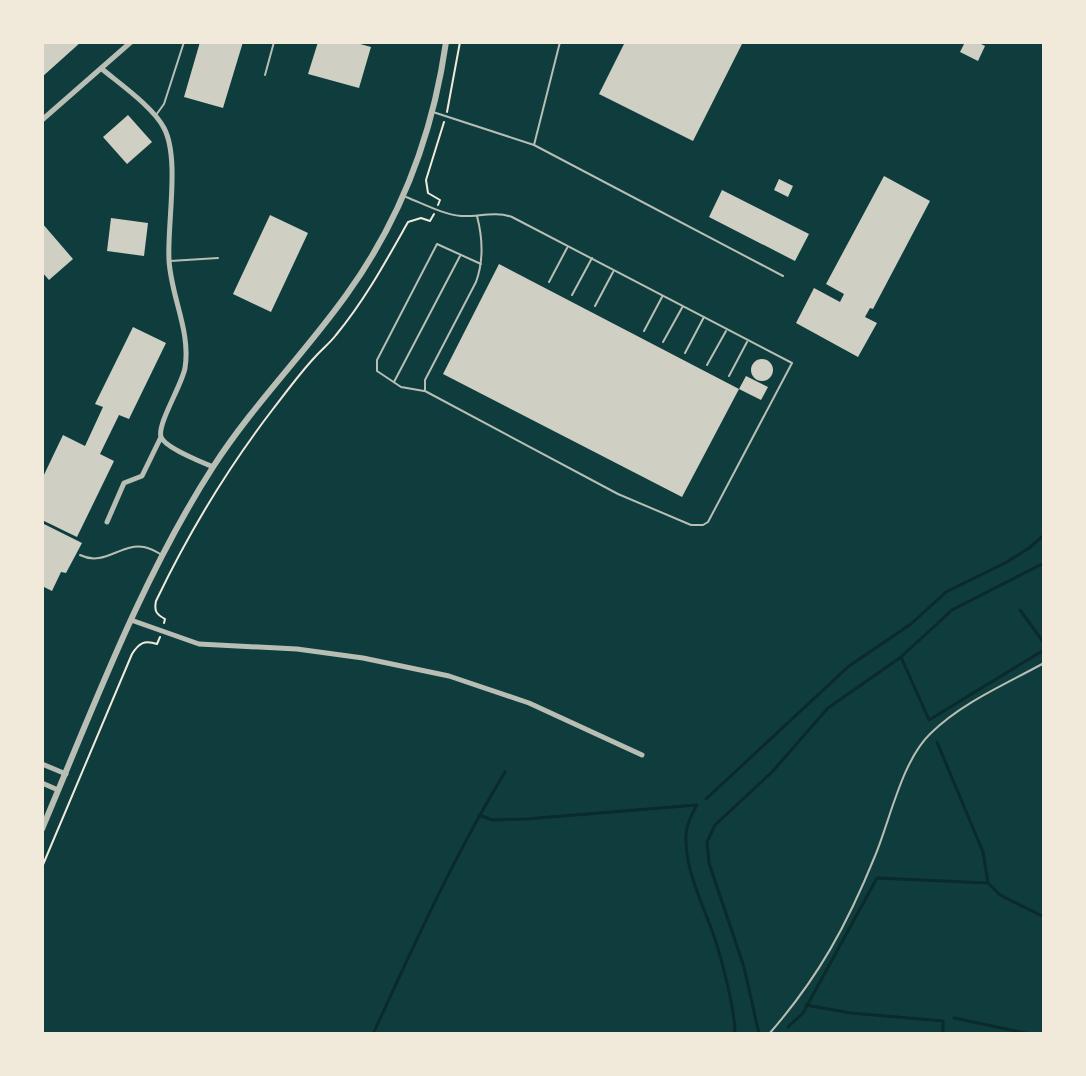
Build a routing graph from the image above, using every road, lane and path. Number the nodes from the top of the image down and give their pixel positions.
1 (131, 42) edge
2 (184, 42) edge
3 (274, 42) edge
4 (446, 42) edge
5 (460, 42) edge
6 (560, 42) edge
7 (102, 69) junction
8 (265, 75) dead end
9 (432, 112) junction
10 (155, 116) junction
11 (446, 117) junction
12 (42, 120) edge
13 (534, 145) junction
14 (403, 196) junction
15 (438, 204) dead end
16 (434, 214) dead end
17 (477, 216) junction
18 (568, 245) junction
19 (461, 255) junction
20 (218, 258) dead end
21 (592, 258) junction
22 (169, 261) junction
23 (482, 265) junction
24 (614, 270) junction
25 (783, 276) dead end
26 (549, 282) dead end
27 (572, 295) dead end
28 (663, 295) junction
29 (595, 306) dead end
30 (683, 306) junction
31 (704, 317) junction
32 (727, 329) junction
33 (644, 331) dead end
34 (749, 340) junction
35 (663, 342) dead end
36 (685, 353) dead end
37 (707, 365) dead end
38 (729, 376) dead end
39 (394, 382) junction
40 (425, 391) junction
41 (161, 437) junction
42 (213, 467) junction
43 (107, 522) dead end
44 (80, 555) dead end
45 (162, 555) junction
46 (131, 620) junction
47 (163, 626) dead end
48 (160, 638) dead end
49 (1044, 663) edge
50 (642, 755) dead end
51 (42, 764) edge
52 (66, 774) junction
53 (42, 783) edge
54 (58, 790) junction
55 (42, 829) edge
56 (42, 867) edge
57 (769, 1034) edge

1 - 7 street
2 - 10 lane
3 - 8 lane
4 - 9 street
5 - 11 path
6 - 13 lane
7 - 10 street
7 - 12 street
9 - 11 lane
9 - 14 street
10 - 22 street
11 - 13 lane
11 - 15 path
13 - 25 lane
14 - 17 lane
14 - 42 street
16 - 47 path
17 - 18 lane
17 - 23 lane
18 - 21 lane
18 - 26 lane
19 - 23 lane
19 - 39 lane
19 - 39 lane
20 - 22 lane
21 - 24 lane
21 - 27 lane
22 - 41 street
23 - 40 lane
24 - 28 lane
24 - 29 lane
28 - 30 lane
28 - 33 lane
30 - 31 lane
30 - 35 lane
31 - 32 lane
31 - 36 lane
32 - 34 lane
32 - 37 lane
34 - 38 lane
34 - 40 lane
39 - 40 lane
41 - 42 street
41 - 43 street
42 - 45 street
44 - 45 lane
45 - 46 street
46 - 50 street
46 - 52 street
48 - 56 path
49 - 57 lane
51 - 52 street
52 - 54 street
53 - 54 street
54 - 55 street

